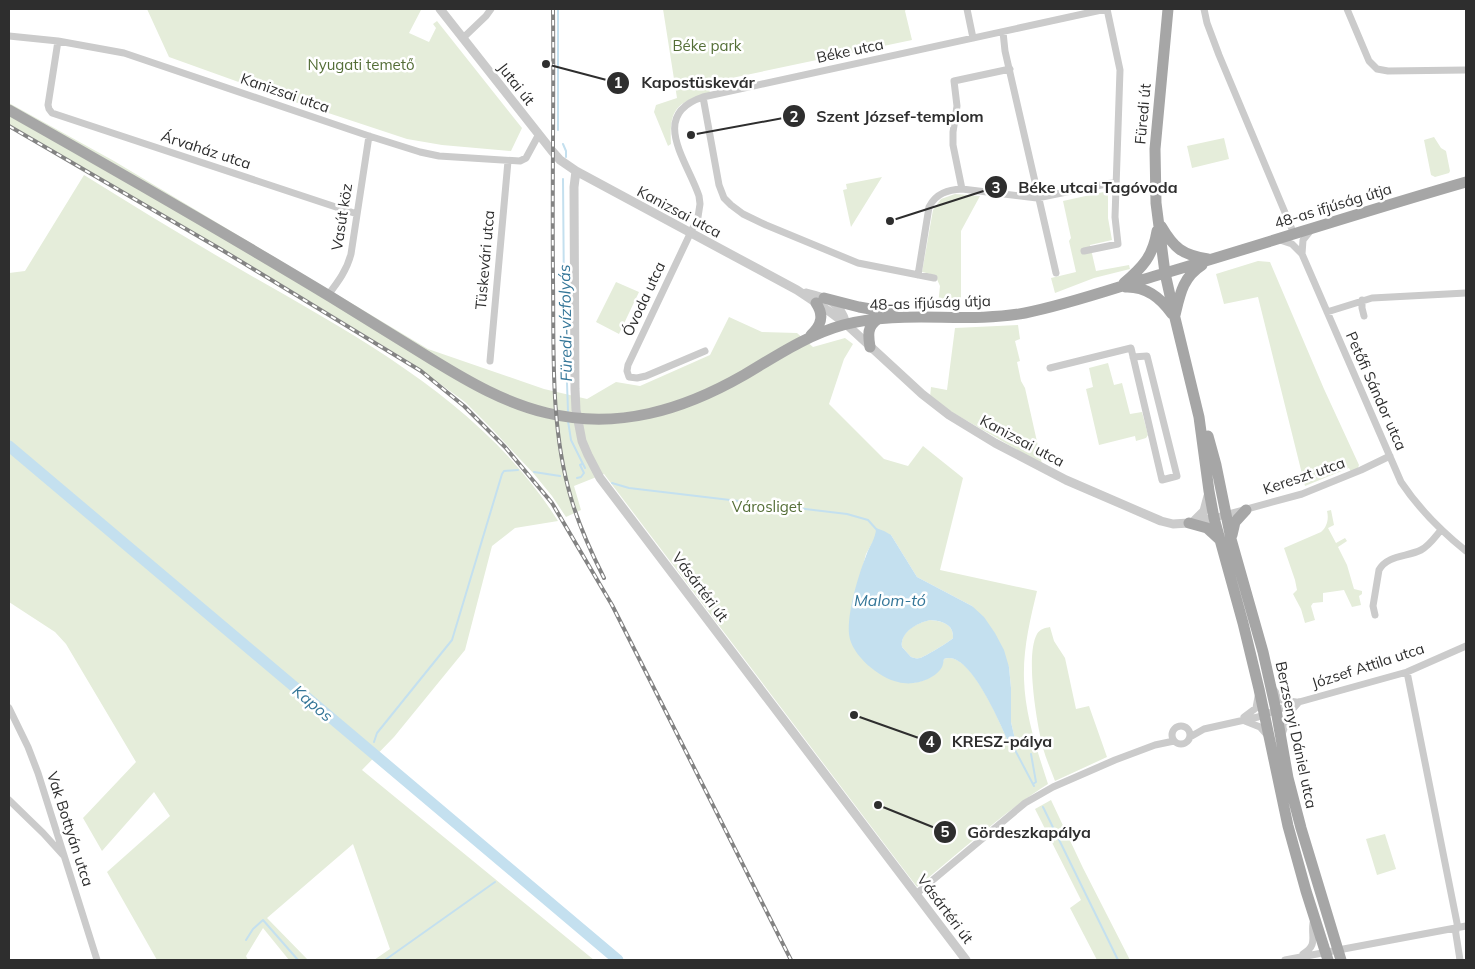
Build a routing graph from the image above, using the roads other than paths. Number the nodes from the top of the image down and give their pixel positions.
1 (440, 9) edge
2 (491, 9) edge
3 (967, 9) edge
4 (1107, 9) edge
5 (1168, 9) edge
6 (1204, 9) edge
7 (1347, 9) edge
8 (1003, 32) junction
9 (9, 36) edge
10 (463, 38) junction
11 (973, 38) junction
12 (58, 40) junction
13 (1010, 69) junction
14 (1466, 70) edge
15 (703, 98) junction
16 (9, 110) edge
17 (539, 134) junction
18 (369, 136) junction
19 (508, 161) junction
20 (576, 172) junction
21 (1116, 182) junction
22 (1466, 182) edge
23 (962, 189) junction
24 (1037, 198) junction
25 (357, 214) junction
26 (1158, 222) junction
27 (1314, 227) junction
28 (689, 234) junction
29 (1294, 234) junction
30 (1275, 240) junction
31 (1084, 251) dead end
32 (1302, 254) junction
33 (1210, 260) junction
34 (1165, 272) junction
35 (1056, 273) dead end
36 (918, 275) junction
37 (934, 278) dead end
38 (1118, 287) junction
39 (1466, 293) edge
40 (328, 295) junction
41 (820, 300) junction
42 (1362, 300) junction
43 (1327, 312) junction
44 (1364, 316) dead end
45 (929, 318) junction
46 (1175, 318) junction
47 (878, 319) junction
48 (846, 324) junction
49 (806, 340) junction
50 (870, 347) junction
51 (705, 351) dead end
52 (1133, 357) junction
53 (490, 361) dead end
54 (1050, 368) dead end
55 (1199, 417) junction
56 (1167, 438) junction
57 (1153, 442) junction
58 (1390, 456) junction
59 (1209, 491) junction
60 (1246, 510) junction
61 (1220, 517) junction
62 (1189, 523) junction
63 (1441, 530) junction
64 (1226, 540) junction
65 (1466, 551) edge
66 (1375, 615) dead end
67 (1466, 646) edge
68 (1407, 672) junction
69 (1271, 686) junction
70 (1259, 689) junction
71 (1299, 702) junction
72 (9, 708) edge
73 (1276, 710) junction
74 (1264, 714) junction
75 (1240, 720) junction
76 (1189, 733) junction
77 (1172, 738) junction
78 (1275, 738) junction
79 (9, 800) edge
80 (65, 857) junction
81 (916, 894) junction
82 (1314, 918) junction
83 (1466, 926) edge
84 (1457, 928) junction
85 (1356, 947) junction
86 (1333, 956) edge
87 (1298, 957) junction
88 (97, 960) edge
89 (966, 960) edge
90 (1285, 960) edge
91 (1312, 960) edge
92 (1345, 960) edge
93 (1460, 960) edge

1 - 10 street, Jutai út
2 - 10 street
3 - 11 street
4 - 8 street, Béke utca
4 - 21 street
5 - 26 main road, Füredi út
6 - 29 street
7 - 14 street
8 - 11 street, Béke utca
8 - 13 street
9 - 12 street, Kanizsai utca
10 - 17 street, Jutai út
11 - 15 street, Béke utca
12 - 18 street, Kanizsai utca
12 - 25 street, Árvaház utca
13 - 23 street
13 - 24 street
15 - 28 street, Béke utca
15 - 36 street, 48-as ifjúság útja
16 - 40 main road, 48-as ifjúság útja
17 - 19 street, Kanizsai utca
17 - 20 street, Jutai út
18 - 19 street, Kanizsai utca
18 - 25 street, Vasút köz
19 - 53 street, Tüskevári utca
20 - 28 street, Kanizsai utca
20 - 81 street, Vásártéri út
21 - 24 street
21 - 31 street
22 - 27 main road, 48-as ifjúság útja
23 - 24 street
23 - 36 street
24 - 35 street
25 - 40 street, Vasút köz
26 - 33 main road
26 - 34 main road
26 - 38 main road
27 - 29 main road, 48-as ifjúság útja
27 - 32 street
28 - 41 street, Kanizsai utca
28 - 51 street, Óvoda utca
29 - 30 main road, 48-as ifjúság útja
30 - 32 street
30 - 33 main road, 48-as ifjúság útja
32 - 43 street, Petőfi Sándor utca
33 - 34 main road, 48-as ifjúság útja
33 - 46 main road
34 - 38 main road, 48-as ifjúság útja
34 - 46 main road
36 - 37 street, 48-as ifjúság útja
38 - 45 main road, 48-as ifjúság útja
38 - 46 main road
39 - 42 street
40 - 49 main road, 48-as ifjúság útja
41 - 45 main road
41 - 48 street, Kanizsai utca
41 - 49 main road
42 - 43 street
42 - 44 street
43 - 58 street, Petőfi Sándor utca
45 - 47 main road, 48-as ifjúság útja
46 - 55 main road
47 - 48 main road, 48-as ifjúság útja
47 - 50 main road
48 - 49 main road, 48-as ifjúság útja
48 - 50 street, Kanizsai utca
50 - 62 street, Kanizsai utca
52 - 54 street
52 - 56 street
52 - 57 street
55 - 59 main road
55 - 61 main road
56 - 57 street
56 - 57 street
58 - 60 street, Kereszt utca
58 - 63 street, Petőfi Sándor utca
59 - 61 main road
59 - 62 street
60 - 61 street, Kereszt utca
60 - 64 main road
61 - 62 street, Kanizsai utca
61 - 64 main road, Berzsenyi Dániel utca
62 - 64 main road
63 - 65 street, Petőfi Sándor utca
63 - 66 street
64 - 69 main road, Berzsenyi Dániel utca
64 - 70 main road, Berzsenyi Dániel utca
67 - 68 street, József Attila utca
68 - 71 street, József Attila utca
68 - 84 street
69 - 71 street
69 - 73 main road, Berzsenyi Dániel utca
70 - 74 main road, Berzsenyi Dániel utca
70 - 75 street
71 - 73 street, József Attila utca
71 - 78 street
72 - 80 street, Vak Bottyán utca
73 - 74 street, József Attila utca
73 - 78 main road, Berzsenyi Dániel utca
74 - 75 street, József Attila utca
74 - 78 main road, Berzsenyi Dániel utca
75 - 76 street, József Attila utca
75 - 78 street
76 - 77 street
76 - 77 street
77 - 81 street
78 - 82 main road, Berzsenyi Dániel utca
78 - 86 main road, Berzsenyi Dániel utca
79 - 80 street
80 - 88 street, Vak Bottyán utca
81 - 89 street, Vásártéri út
82 - 86 main road, Berzsenyi Dániel utca
82 - 87 street
83 - 84 street
84 - 85 street
84 - 93 street
85 - 86 street
85 - 92 street
86 - 87 street
87 - 90 street
87 - 91 street

